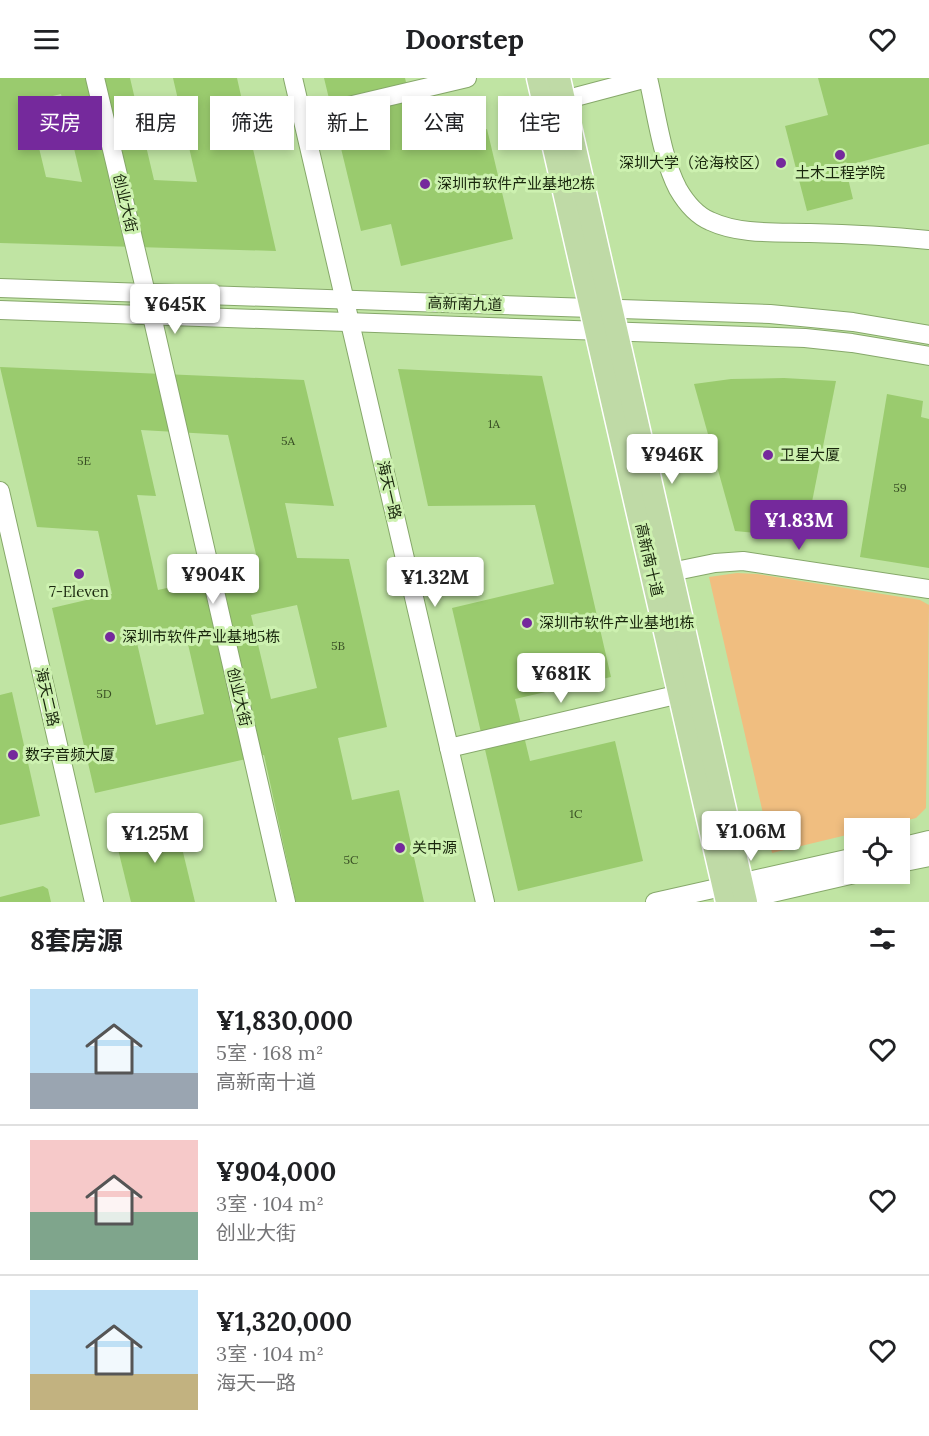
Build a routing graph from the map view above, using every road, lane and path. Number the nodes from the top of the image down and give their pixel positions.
1 (95, 78) edge
2 (293, 78) edge
3 (466, 78) edge
4 (538, 78) edge
5 (647, 78) edge
6 (562, 89) edge
7 (302, 117) junction
8 (929, 240) edge
9 (0, 288) edge
10 (146, 293) junction
11 (345, 300) junction
12 (602, 308) junction
13 (0, 310) edge
14 (152, 316) junction
15 (350, 322) junction
16 (607, 331) junction
17 (929, 335) edge
18 (929, 356) edge
19 (0, 491) edge
20 (670, 572) junction
21 (929, 589) edge
22 (680, 694) junction
23 (449, 748) junction
24 (929, 840) edge
25 (910, 845) edge
26 (929, 857) edge
27 (844, 861) edge
28 (910, 861) edge
29 (844, 876) edge
30 (736, 896) edge
31 (94, 902) edge
32 (286, 902) edge
33 (485, 902) edge
34 (655, 902) edge

1 - 10 street, 创业大街
2 - 7 street, 海天一路
3 - 7 street
4 - 12 main road, 高新南十道
5 - 6 street
5 - 8 street
6 - 12 main road, 高新南十道
7 - 11 street, 海天一路
9 - 10 street, 高新南九道
10 - 11 street, 高新南九道
11 - 12 street, 高新南九道
11 - 15 street, 海天一路
12 - 16 main road, 高新南十道
12 - 17 street, 高新南九道
13 - 14 street, 高新南九道
14 - 15 street, 高新南九道
14 - 32 street, 创业大街
15 - 16 street, 高新南九道
15 - 23 street, 海天一路
16 - 18 street, 高新南九道
16 - 20 main road, 高新南十道
16 - 22 main road, 高新南十道
19 - 31 street, 海天二路
20 - 21 street
20 - 30 main road, 高新南十道
22 - 23 street
22 - 30 main road, 高新南十道
23 - 33 street, 海天一路
24 - 25 street
26 - 28 street
27 - 30 street
29 - 30 street
30 - 34 street

